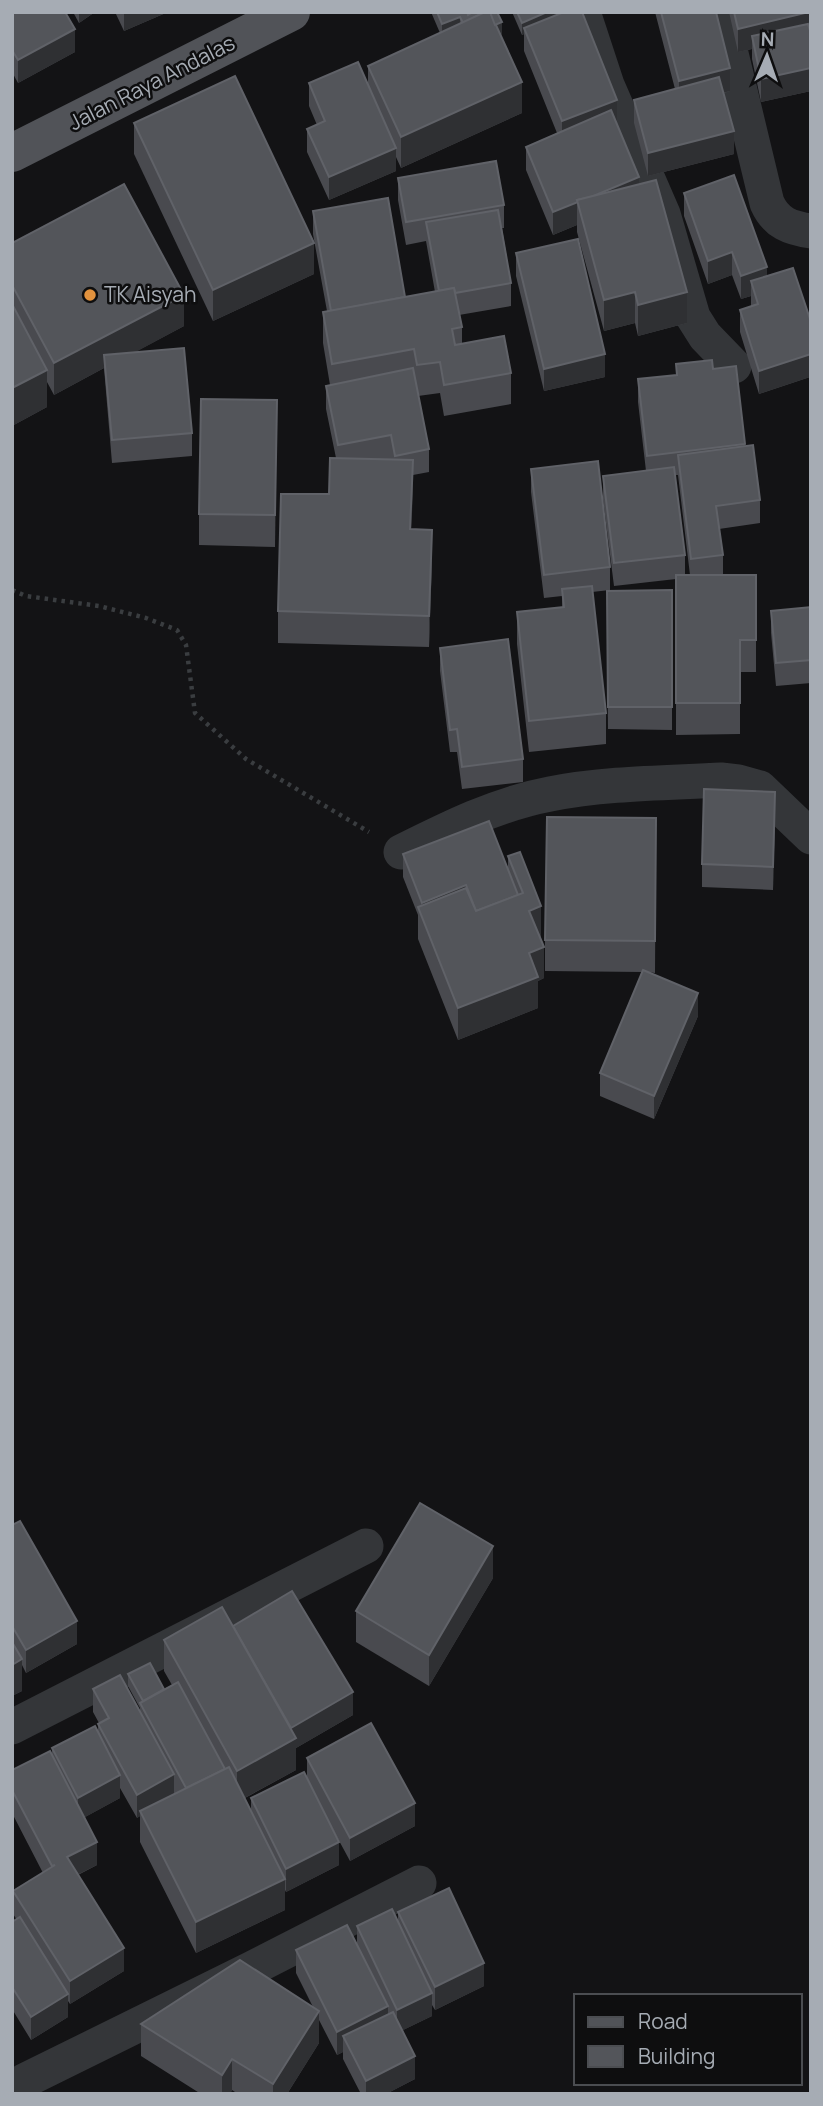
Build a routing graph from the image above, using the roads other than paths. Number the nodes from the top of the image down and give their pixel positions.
1 (583, 12) edge
2 (721, 12) edge
3 (279, 15) edge
4 (12, 153) edge
5 (811, 231) edge
6 (734, 366) edge
7 (811, 836) edge
8 (401, 852) edge
9 (366, 1545) dead end
10 (12, 1727) edge
11 (419, 1883) dead end
12 (29, 2083) edge

1 - 6 street
2 - 5 street
3 - 4 main road, Jalan Raya Andalas
7 - 8 street
9 - 10 street
11 - 12 street

